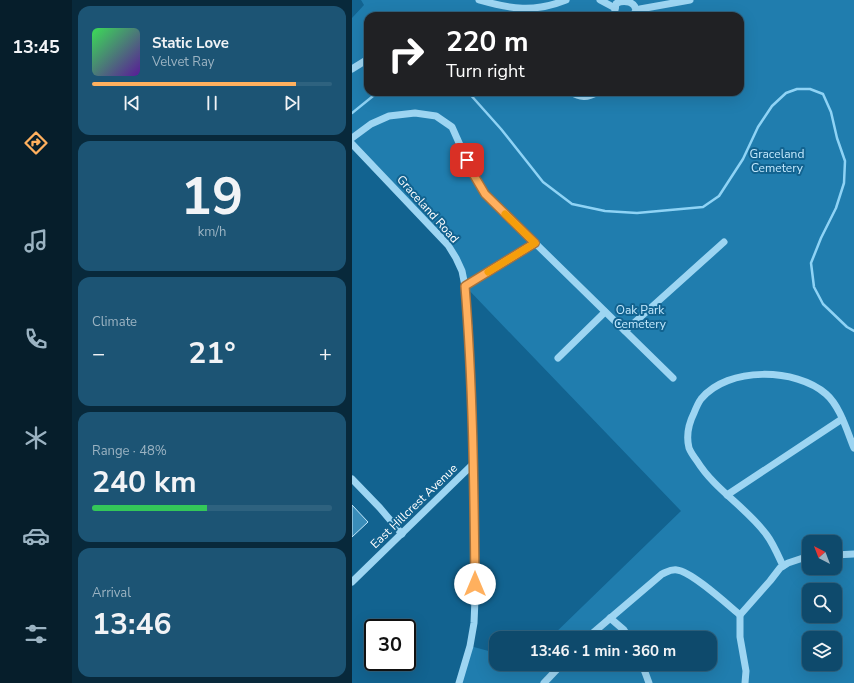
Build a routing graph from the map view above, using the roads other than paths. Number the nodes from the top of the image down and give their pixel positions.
1 (479, 0) edge
2 (566, 0) edge
3 (600, 0) edge
4 (690, 0) edge
5 (617, 4) edge
6 (634, 12) edge
7 (636, 12) edge
8 (364, 62) edge
9 (352, 69) edge
10 (352, 138) edge
11 (352, 144) edge
12 (724, 242) dead end
13 (535, 243) junction
14 (465, 286) junction
15 (605, 312) junction
16 (625, 331) junction
17 (558, 358) dead end
18 (673, 378) dead end
19 (842, 419) junction
20 (854, 448) edge
21 (474, 463) junction
22 (352, 479) edge
23 (727, 495) junction
24 (402, 534) junction
25 (854, 554) edge
26 (842, 555) edge
27 (802, 558) edge
28 (783, 566) junction
29 (352, 582) edge
30 (740, 615) junction
31 (610, 618) junction
32 (595, 631) edge
33 (625, 631) edge
34 (555, 671) edge
35 (645, 671) edge
36 (459, 683) edge
37 (544, 683) edge
38 (649, 683) edge
39 (745, 683) edge

1 - 2 street
3 - 5 street
4 - 7 street
5 - 6 street
8 - 9 street
10 - 13 street
11 - 14 street, Graceland Road
12 - 16 street
13 - 14 street
13 - 15 street
14 - 21 street, Graceland Road
15 - 16 street
15 - 17 street
16 - 18 street
19 - 20 street
19 - 23 street
19 - 23 street
21 - 24 street, East Hillcrest Avenue
21 - 36 street, Graceland Road
22 - 24 street
23 - 28 street
24 - 29 street, East Hillcrest Avenue
25 - 26 street
27 - 28 street
28 - 30 street
30 - 31 street
30 - 39 street
31 - 32 street
31 - 33 street
34 - 37 street
35 - 38 street

